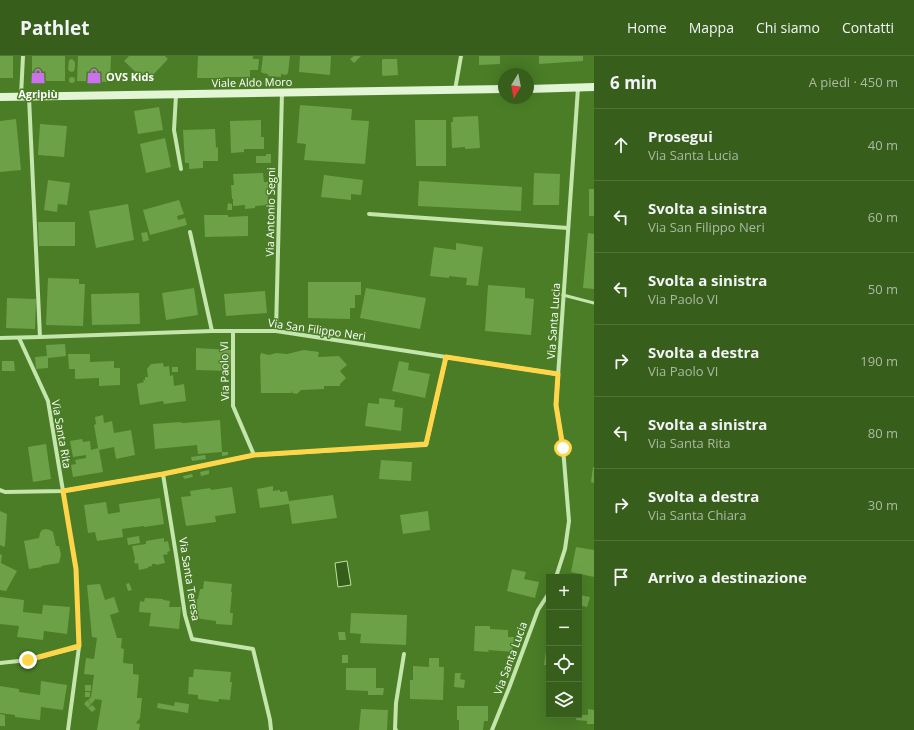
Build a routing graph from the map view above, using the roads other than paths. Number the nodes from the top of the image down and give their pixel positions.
1 (23, 56) edge
2 (461, 56) edge
3 (578, 88) junction
4 (594, 88) edge
5 (498, 89) edge
6 (534, 89) edge
7 (454, 90) junction
8 (282, 92) junction
9 (176, 94) junction
10 (0, 97) edge
11 (25, 97) junction
12 (180, 169) dead end
13 (369, 214) dead end
14 (568, 228) junction
15 (190, 232) dead end
16 (564, 295) junction
17 (594, 303) edge
18 (233, 330) junction
19 (212, 331) junction
20 (276, 331) junction
21 (40, 337) junction
22 (0, 338) edge
23 (19, 338) junction
24 (446, 357) junction
25 (558, 374) junction
26 (254, 455) junction
27 (163, 474) junction
28 (0, 490) edge
29 (63, 491) junction
30 (557, 574) edge
31 (546, 598) edge
32 (404, 654) dead end
33 (0, 663) edge
34 (68, 730) edge
35 (271, 730) edge
36 (396, 730) edge
37 (492, 730) edge

1 - 11 street
2 - 7 street
3 - 4 main road
3 - 6 main road
3 - 14 street, Via Santa Lucia
5 - 7 main road, Viale Aldo Moro
7 - 8 main road, Viale Aldo Moro
8 - 9 main road, Viale Aldo Moro
8 - 20 street, Via Antonio Segni
9 - 11 main road, Viale Aldo Moro
9 - 12 street
10 - 11 main road, Viale Aldo Moro
11 - 21 street
13 - 14 street
14 - 16 street, Via Santa Lucia
15 - 19 street
16 - 17 lane
16 - 25 street, Via Santa Lucia
18 - 19 street, Via San Filippo Neri
18 - 20 street, Via San Filippo Neri
18 - 26 street, Via Paolo VI
19 - 21 street, Via San Filippo Neri
20 - 24 street, Via San Filippo Neri
21 - 23 street, Via San Filippo Neri
22 - 23 street, Via San Filippo Neri
23 - 29 street, Via Santa Rita
24 - 25 street, Via San Filippo Neri
24 - 26 street
25 - 30 street, Via Santa Lucia
26 - 27 street
27 - 29 street
27 - 35 street, Via Santa Teresa
28 - 29 street
31 - 37 street, Via Santa Lucia
32 - 36 street
33 - 34 street

